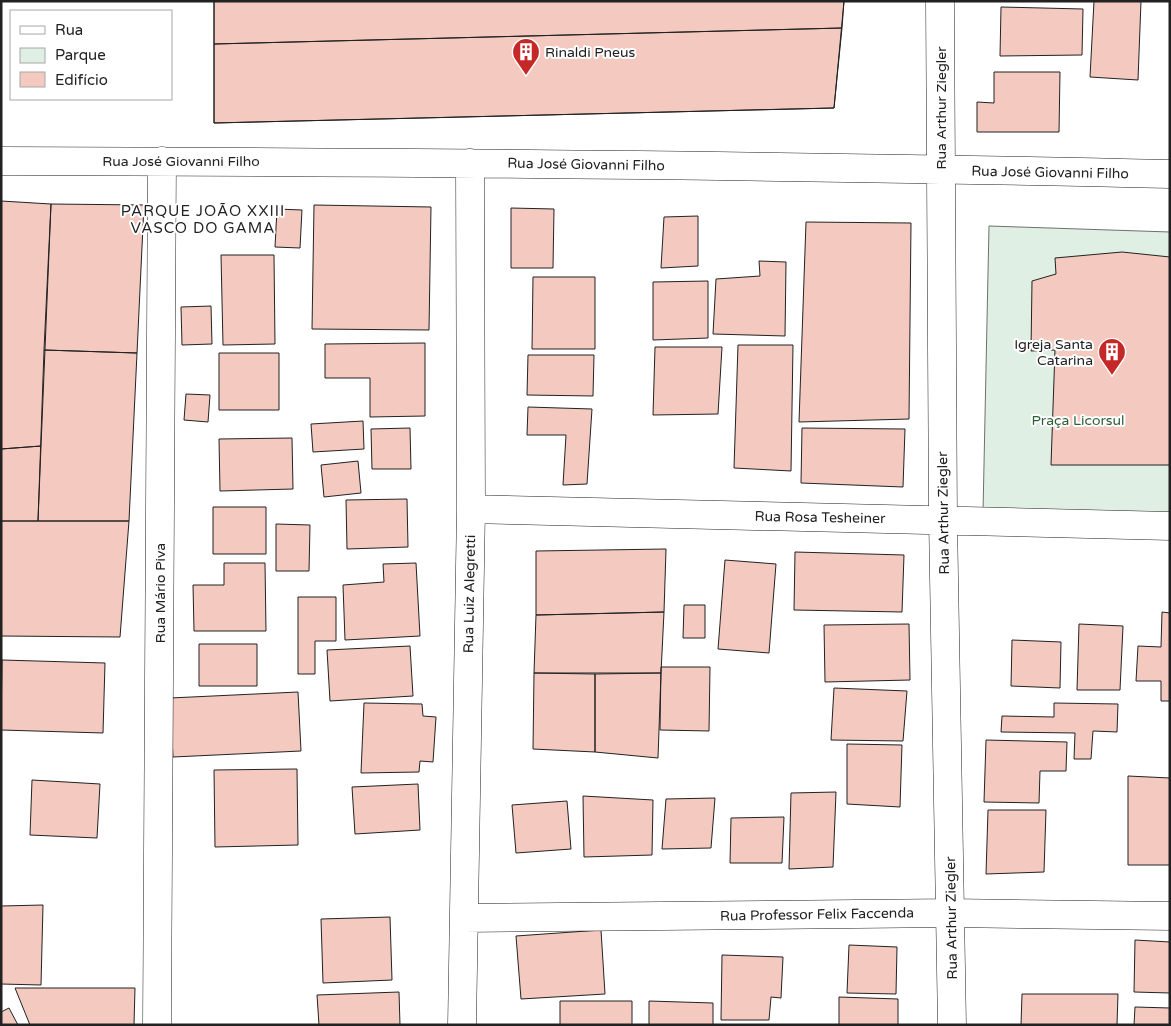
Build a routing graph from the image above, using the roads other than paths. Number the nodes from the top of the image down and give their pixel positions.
1 (940, 1) edge
2 (1, 161) edge
3 (162, 161) junction
4 (470, 163) junction
5 (941, 169) junction
6 (1170, 174) edge
7 (470, 509) junction
8 (943, 520) junction
9 (1170, 526) edge
10 (951, 913) junction
11 (1170, 916) edge
12 (464, 918) junction
13 (157, 1025) edge
14 (462, 1025) edge
15 (952, 1025) edge

1 - 5 street, Rua Arthur Ziegler
2 - 3 street, Rua José Giovanni Filho
3 - 4 street, Rua José Giovanni Filho
3 - 13 street, Rua Mário Piva
4 - 5 street, Rua José Giovanni Filho
4 - 7 street, Rua Luiz Alegretti
5 - 6 street, Rua José Giovanni Filho
5 - 8 street, Rua Arthur Ziegler
7 - 8 street, Rua Rosa Tesheiner
7 - 12 street, Rua Luiz Alegretti
8 - 9 street, Rua Rosa Tesheiner
8 - 10 street, Rua Arthur Ziegler
10 - 11 street, Rua Professor Felix Faccenda
10 - 12 street, Rua Professor Felix Faccenda
10 - 15 street, Rua Arthur Ziegler
12 - 14 street, Rua Luiz Alegretti

